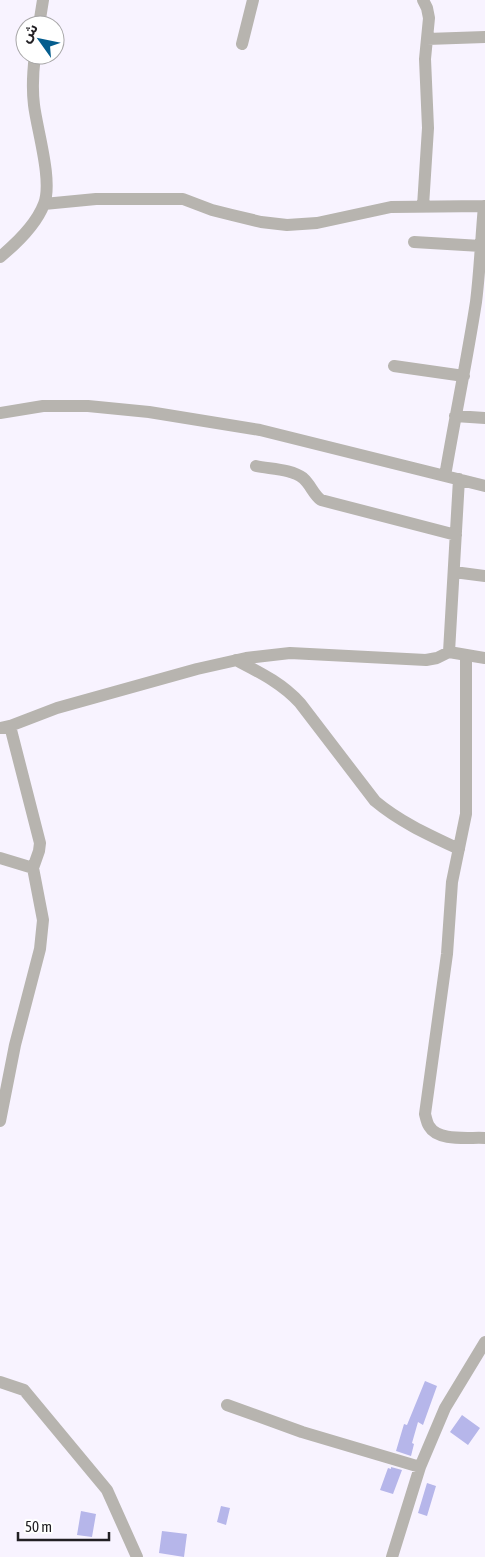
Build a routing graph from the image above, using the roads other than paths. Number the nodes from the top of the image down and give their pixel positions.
1 (43, 0) edge
2 (253, 0) edge
3 (423, 0) edge
4 (41, 15) edge
5 (485, 37) edge
6 (426, 39) junction
7 (242, 44) dead end
8 (35, 65) edge
9 (44, 204) junction
10 (423, 206) junction
11 (485, 206) edge
12 (414, 242) dead end
13 (481, 246) junction
14 (0, 257) edge
15 (481, 299) edge
16 (394, 366) dead end
17 (464, 376) junction
18 (0, 413) edge
19 (455, 416) junction
20 (485, 418) edge
21 (256, 466) dead end
22 (445, 476) junction
23 (459, 479) junction
24 (485, 486) edge
25 (456, 534) junction
26 (454, 572) junction
27 (485, 576) edge
28 (449, 652) junction
29 (466, 655) junction
30 (485, 658) edge
31 (236, 660) junction
32 (5, 727) edge
33 (459, 849) junction
34 (0, 858) edge
35 (33, 868) junction
36 (0, 1122) edge
37 (485, 1138) edge
38 (485, 1342) edge
39 (0, 1382) edge
40 (227, 1405) dead end
41 (420, 1467) junction
42 (136, 1557) edge
43 (392, 1557) edge

1 - 4 street
2 - 7 street
3 - 6 street
5 - 6 street
6 - 10 street
8 - 9 street
9 - 10 street
9 - 14 street
10 - 11 street
11 - 13 street
12 - 13 street
13 - 15 street
15 - 17 street
16 - 17 street
17 - 19 street
18 - 22 street
19 - 20 street
19 - 22 street
21 - 25 street
22 - 23 street
23 - 24 street
23 - 25 street
25 - 26 street
26 - 27 street
26 - 28 street
28 - 29 street
28 - 31 street
29 - 30 street
29 - 33 street
31 - 32 street
31 - 33 street
32 - 35 street
33 - 37 street
34 - 35 street
35 - 36 street
38 - 41 street
39 - 42 street
40 - 41 street
41 - 43 street

